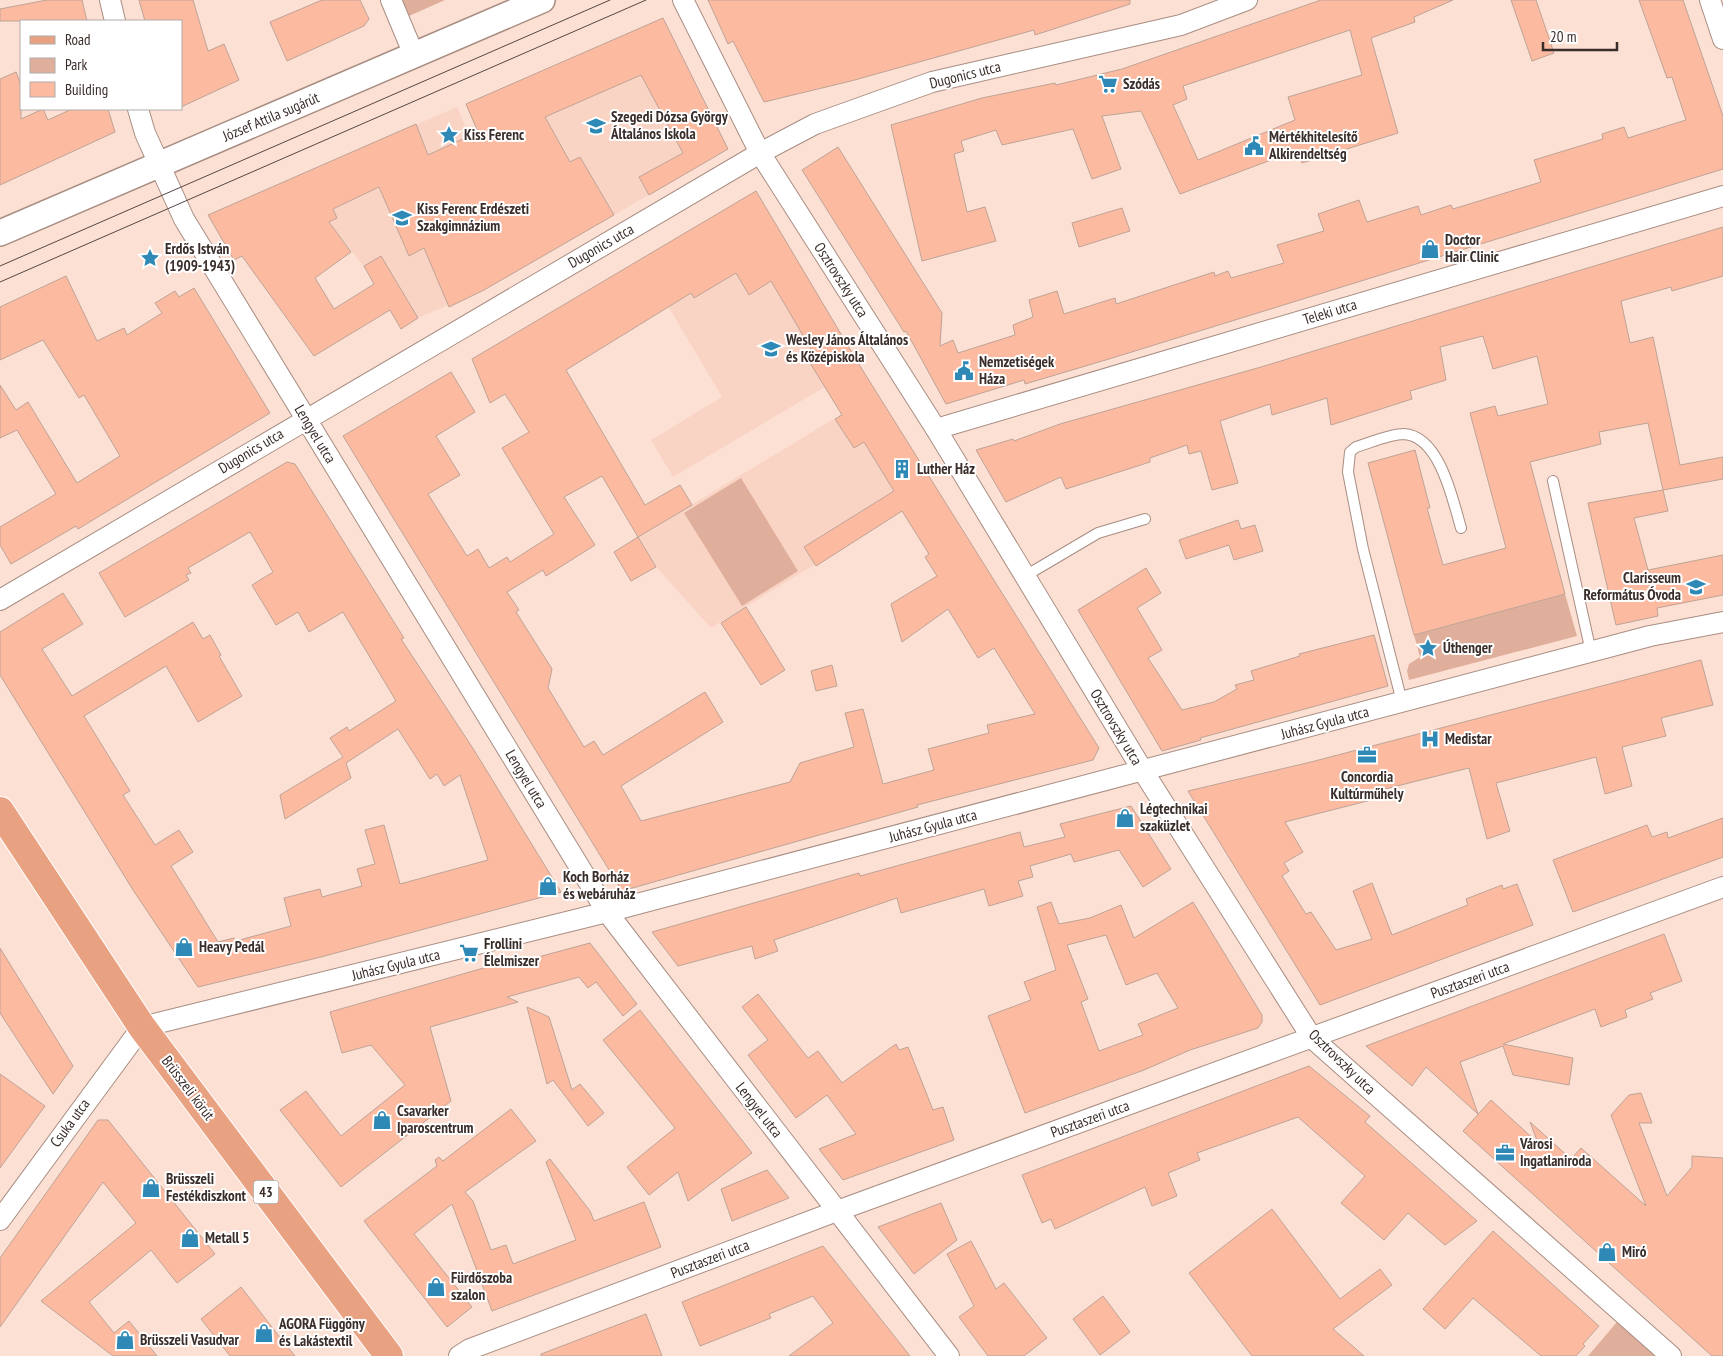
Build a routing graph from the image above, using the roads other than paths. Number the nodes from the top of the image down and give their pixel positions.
1 (110, 0) edge
2 (391, 0) edge
3 (542, 0) edge
4 (683, 0) edge
5 (1247, 0) edge
6 (1710, 0) edge
7 (115, 20) edge
8 (1723, 39) edge
9 (414, 55) junction
10 (138, 110) edge
11 (760, 153) junction
12 (159, 165) junction
13 (1723, 196) edge
14 (0, 234) edge
15 (306, 419) junction
16 (936, 429) junction
17 (1552, 481) dead end
18 (1145, 519) dead end
19 (1461, 528) dead end
20 (1025, 576) junction
21 (0, 600) edge
22 (1723, 622) edge
23 (1591, 652) junction
24 (1402, 702) junction
25 (1143, 771) junction
26 (0, 811) edge
27 (1723, 887) edge
28 (607, 912) junction
29 (142, 1027) junction
30 (1312, 1038) junction
31 (837, 1211) junction
32 (0, 1220) edge
33 (389, 1356) edge
34 (459, 1356) edge
35 (949, 1356) edge
36 (1671, 1356) edge

1 - 7 street
2 - 9 street
3 - 9 street, József Attila sugárút
4 - 11 street, Osztrovszky utca
5 - 11 street, Dugonics utca
6 - 8 street
9 - 12 street, József Attila sugárút
10 - 12 street, Lengyel utca
11 - 15 street, Dugonics utca
11 - 16 street, Osztrovszky utca
12 - 14 street, József Attila sugárút
12 - 15 street, Lengyel utca
13 - 16 street, Teleki utca
15 - 21 street, Dugonics utca
15 - 28 street, Lengyel utca
16 - 20 street, Osztrovszky utca
17 - 23 lane
18 - 20 lane
19 - 24 lane
20 - 25 street, Osztrovszky utca
22 - 23 street, Juhász Gyula utca
23 - 24 street, Juhász Gyula utca
24 - 25 street, Juhász Gyula utca
25 - 28 street, Juhász Gyula utca
25 - 30 street, Osztrovszky utca
26 - 29 main road, Brüsszeli körút / 43
27 - 30 street, Pusztaszeri utca
28 - 29 street, Juhász Gyula utca
28 - 31 street, Lengyel utca
29 - 32 street, Csuka utca
29 - 33 main road, Brüsszeli körút / 43
30 - 31 street, Pusztaszeri utca
30 - 36 street, Osztrovszky utca
31 - 34 street, Pusztaszeri utca
31 - 35 street, Lengyel utca

